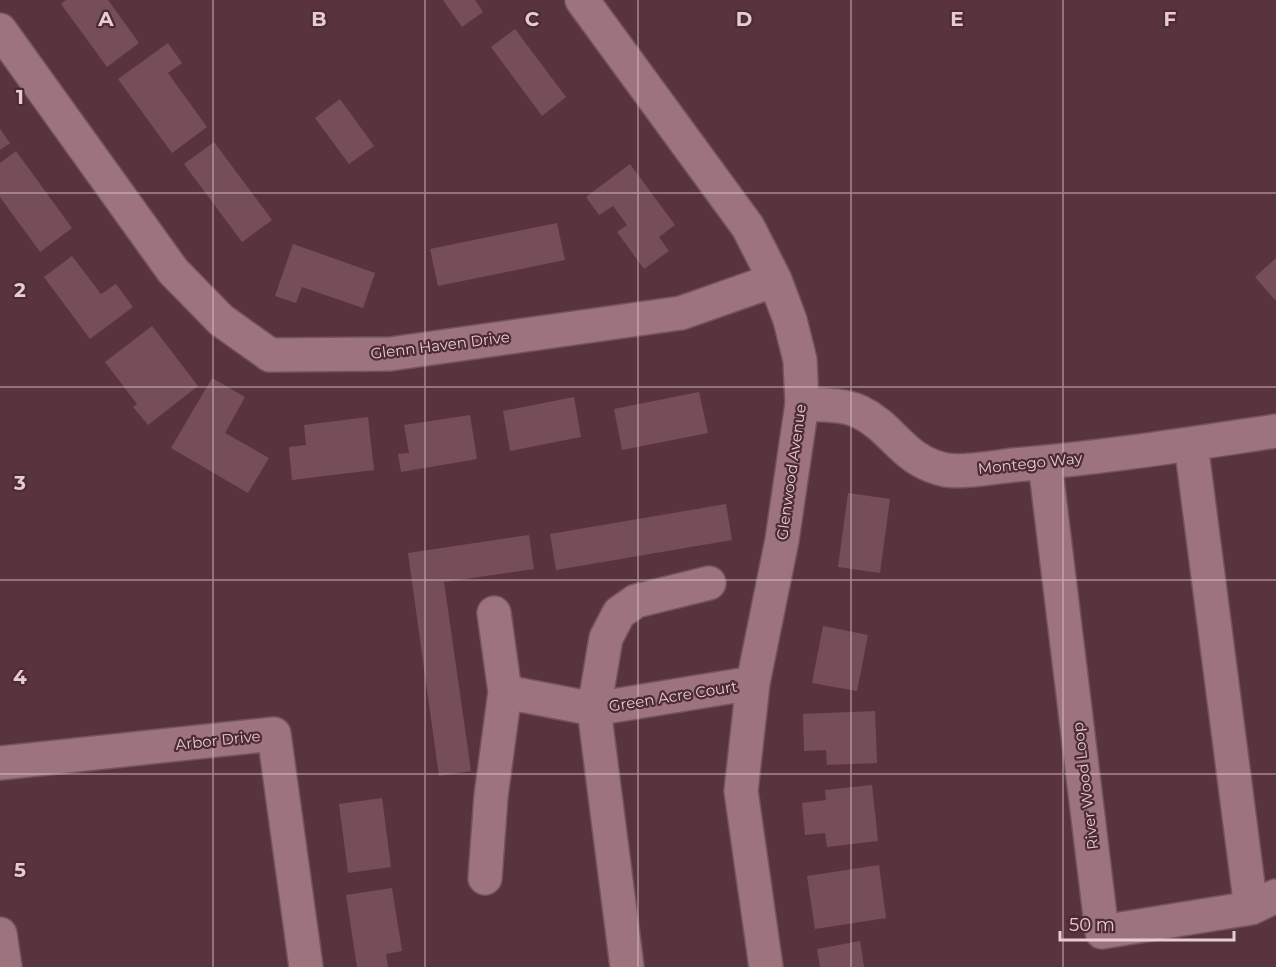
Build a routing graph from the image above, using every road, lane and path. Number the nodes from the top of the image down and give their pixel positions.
1 (582, 0) edge
2 (0, 30) edge
3 (775, 280) junction
4 (802, 404) junction
5 (1276, 431) edge
6 (1191, 444) junction
7 (1046, 463) junction
8 (709, 583) dead end
9 (494, 613) dead end
10 (753, 683) junction
11 (505, 692) junction
12 (594, 709) junction
13 (0, 763) edge
14 (485, 878) dead end
15 (1264, 902) edge
16 (0, 934) edge
17 (4, 967) edge
18 (306, 967) edge
19 (627, 967) edge
20 (766, 967) edge

1 - 3 street, Glenwood Avenue
2 - 3 street, Glenn Haven Drive
3 - 4 street, Glenwood Avenue
4 - 7 street, Montego Way
4 - 10 street, Glenwood Avenue
5 - 6 street, Montego Way
6 - 7 street, Montego Way
6 - 15 street
7 - 15 street, River Wood Loop
8 - 12 street
9 - 11 street
10 - 12 street, Green Acre Court
10 - 20 street, Glenwood Avenue
11 - 12 street
11 - 14 street
12 - 19 street
13 - 18 street, Arbor Drive
16 - 17 street

